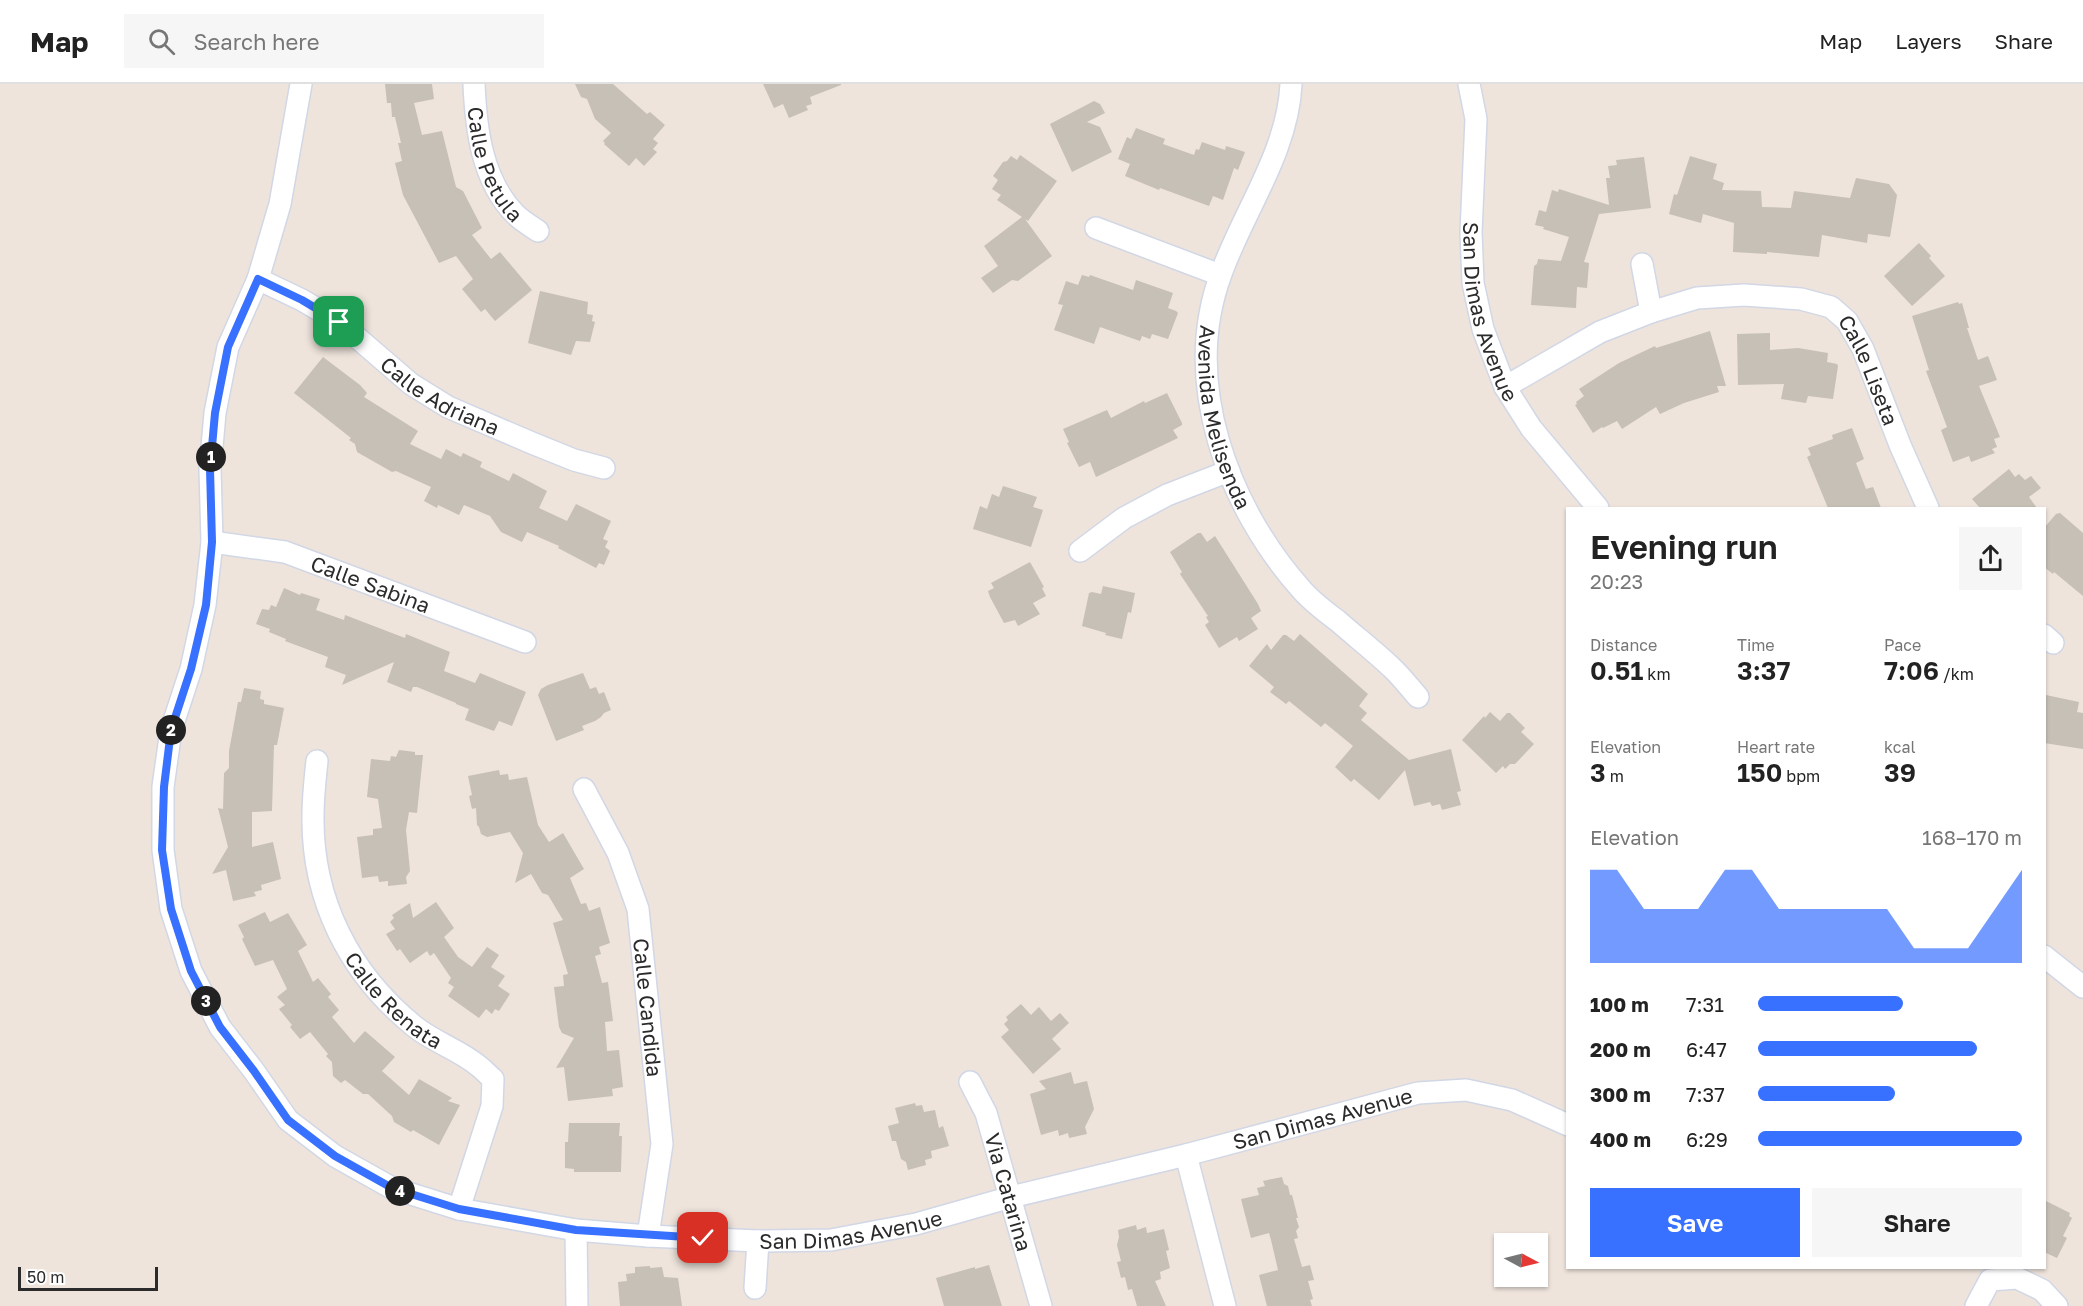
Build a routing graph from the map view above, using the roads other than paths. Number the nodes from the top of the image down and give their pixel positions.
1 (301, 84) edge
2 (474, 84) edge
3 (1291, 84) edge
4 (1470, 84) edge
5 (1096, 228) dead end
6 (538, 231) dead end
7 (1642, 264) dead end
8 (1221, 275) junction
9 (258, 279) junction
10 (1651, 312) junction
11 (1505, 387) junction
12 (604, 468) dead end
13 (1229, 471) junction
14 (1597, 507) edge
15 (1928, 507) edge
16 (212, 542) junction
17 (1080, 551) dead end
18 (525, 642) dead end
19 (1418, 697) dead end
20 (317, 761) dead end
21 (584, 789) dead end
22 (2046, 958) edge
23 (2083, 987) edge
24 (970, 1082) dead end
25 (1566, 1124) edge
26 (1185, 1155) junction
27 (1011, 1197) junction
28 (459, 1209) junction
29 (576, 1230) junction
30 (648, 1236) junction
31 (758, 1241) junction
32 (755, 1288) dead end
33 (577, 1306) edge
34 (1041, 1306) edge
35 (1225, 1306) edge
36 (1976, 1306) edge
37 (2057, 1306) edge

1 - 9 street, San Dimas Avenue
2 - 6 street, Calle Petula
3 - 8 street, Avenida Melisenda
4 - 11 street, San Dimas Avenue
5 - 8 street
7 - 10 street
8 - 13 street, Avenida Melisenda
9 - 12 street, Calle Adriana
9 - 16 street, San Dimas Avenue
10 - 11 street, Calle Liseta
10 - 15 street, Calle Liseta
11 - 14 street, San Dimas Avenue
13 - 17 street
13 - 19 street, Avenida Melisenda
16 - 18 street, Calle Sabina
16 - 28 street, San Dimas Avenue
20 - 28 street, Calle Renata
21 - 30 street, Calle Candida
22 - 23 street
24 - 27 street, Via Catarina
25 - 26 street, San Dimas Avenue
26 - 27 street, San Dimas Avenue
26 - 35 street
27 - 31 street, San Dimas Avenue
27 - 34 street, Via Catarina
28 - 29 street, San Dimas Avenue
29 - 30 street, San Dimas Avenue
29 - 33 street
30 - 31 street, San Dimas Avenue
31 - 32 street
36 - 37 street

